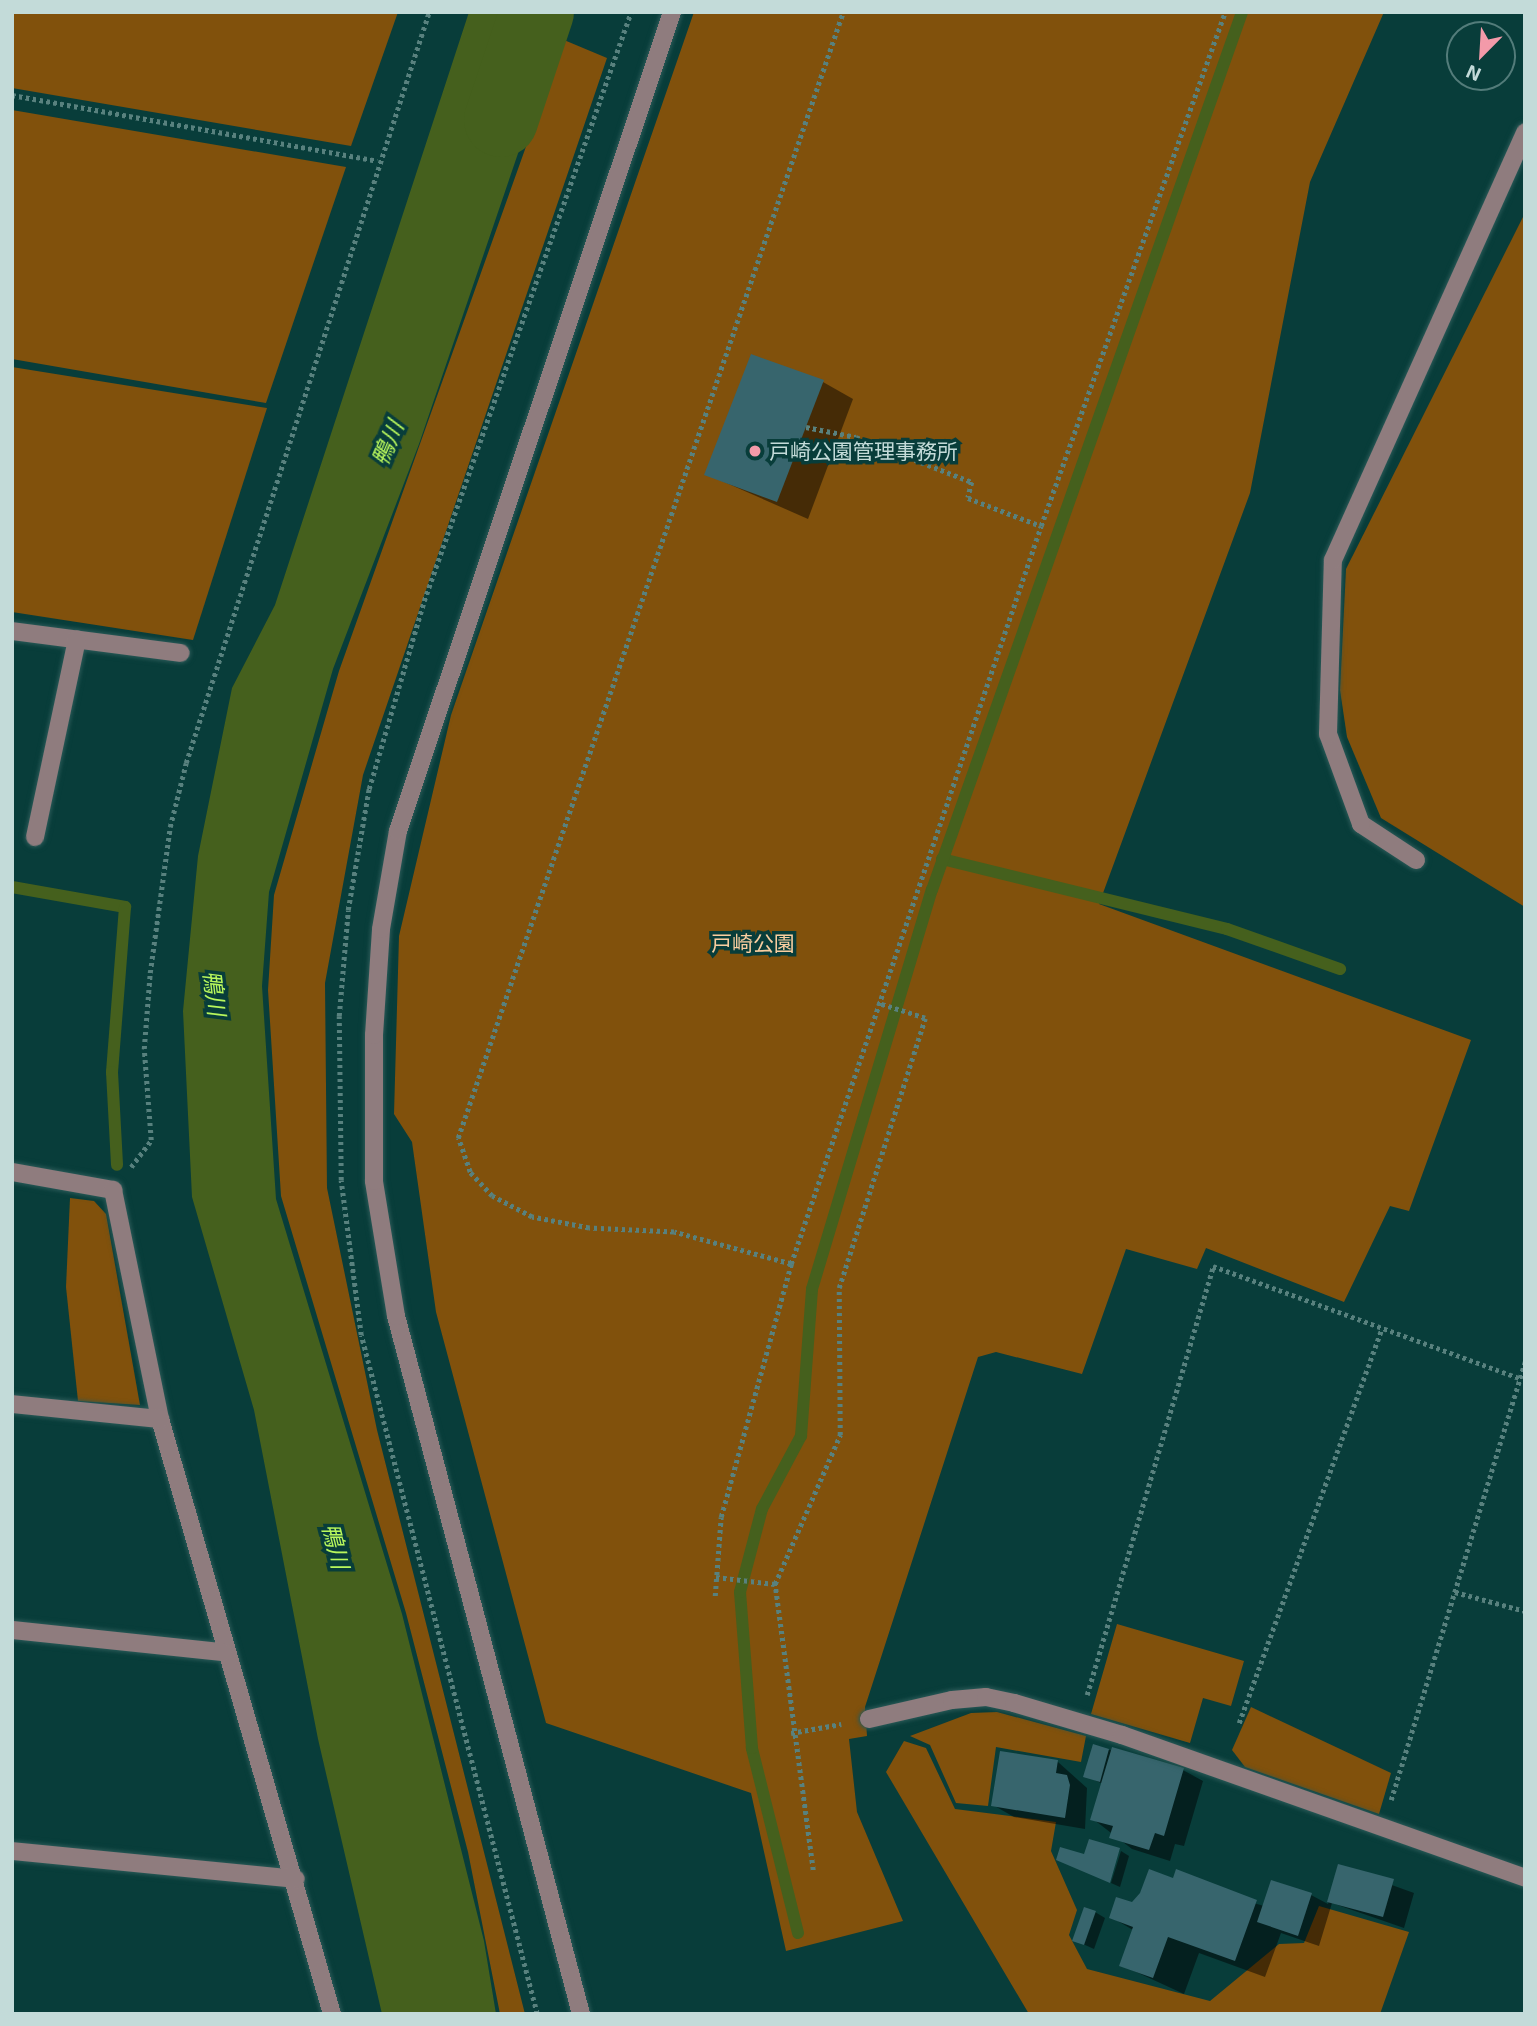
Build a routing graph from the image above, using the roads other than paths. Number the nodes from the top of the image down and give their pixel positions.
1 (672, 12) edge
2 (1525, 132) edge
3 (12, 631) edge
4 (77, 639) junction
5 (181, 653) dead end
6 (35, 837) dead end
7 (1416, 860) dead end
8 (12, 1172) edge
9 (12, 1404) edge
10 (160, 1419) junction
11 (12, 1630) edge
12 (223, 1652) junction
13 (869, 1719) road end
14 (12, 1851) edge
15 (1525, 1878) edge
16 (296, 1879) junction
17 (332, 2014) edge
18 (581, 2014) edge

1 - 18 street
2 - 7 street
3 - 4 street
4 - 5 street
4 - 6 street
8 - 10 street
9 - 10 street
10 - 12 street
11 - 12 street
12 - 16 street
13 - 15 street
14 - 16 street
16 - 17 street

